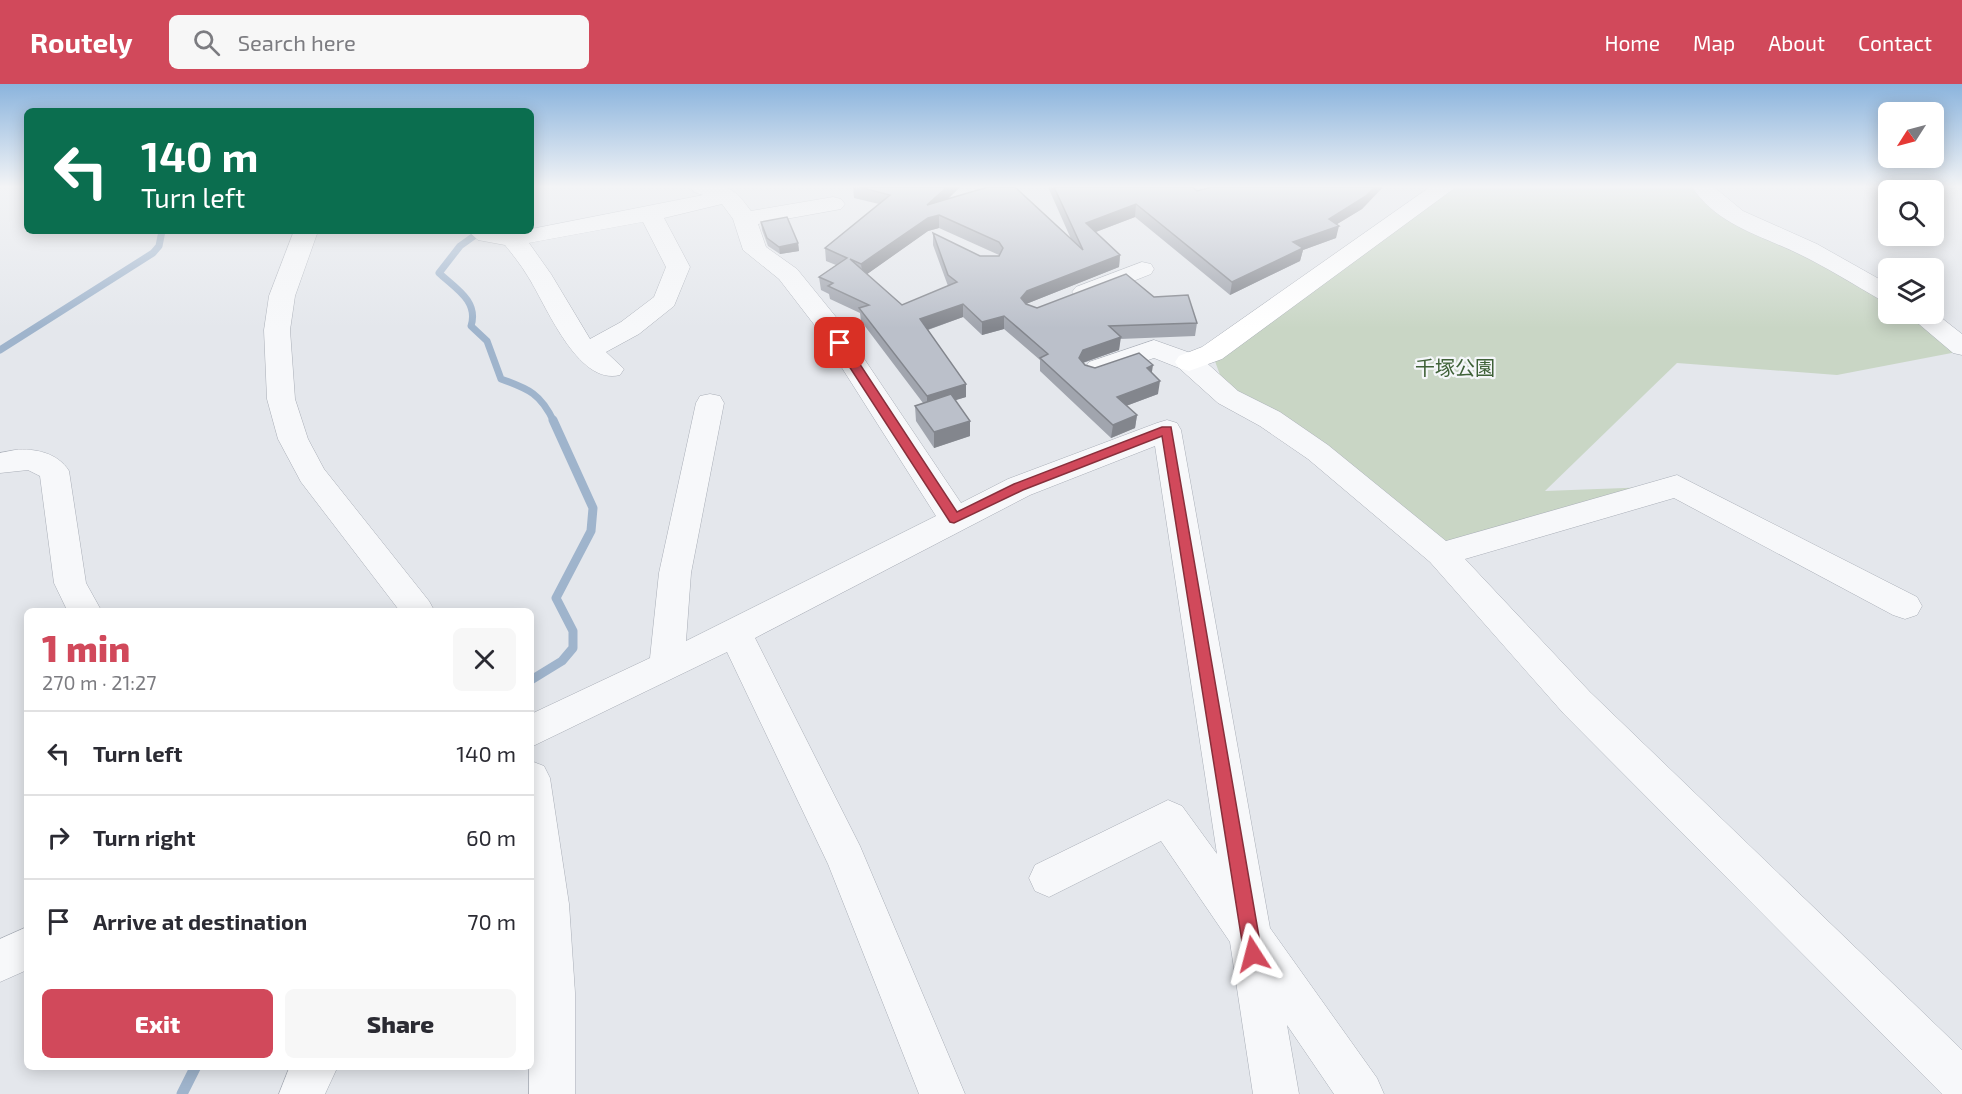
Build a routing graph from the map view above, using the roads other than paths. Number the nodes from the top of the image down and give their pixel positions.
1 (305, 234) edge
2 (489, 234) edge
3 (540, 234) edge
4 (661, 234) edge
5 (750, 234) edge
6 (1379, 234) edge
7 (1774, 234) edge
8 (513, 239) junction
9 (1142, 269) dead end
10 (1878, 288) edge
11 (1068, 298) edge
12 (1933, 324) edge
13 (1962, 347) edge
14 (588, 351) junction
15 (1189, 362) junction
16 (610, 369) dead end
17 (1094, 370) edge
18 (710, 403) dead end
19 (0, 463) edge
20 (954, 518) junction
21 (1441, 554) junction
22 (1905, 606) dead end
23 (83, 608) edge
24 (415, 608) edge
25 (735, 633) junction
26 (667, 664) junction
27 (534, 730) edge
28 (534, 800) edge
29 (1048, 878) dead end
30 (1249, 931) junction
31 (24, 949) edge
32 (0, 961) edge
33 (542, 1022) edge
34 (311, 1070) edge
35 (1962, 1082) edge
36 (302, 1094) edge
37 (552, 1094) edge
38 (942, 1094) edge
39 (1276, 1094) edge
40 (1361, 1094) edge

1 - 24 street
2 - 8 street
3 - 8 street
4 - 14 street
5 - 20 street
6 - 15 street
7 - 10 street
8 - 14 street
9 - 11 street
12 - 13 street
14 - 16 street
15 - 17 street
15 - 21 street
18 - 26 street
19 - 23 street
20 - 25 street
20 - 30 street
21 - 22 street
21 - 35 street
25 - 26 street
25 - 38 street
26 - 27 street
28 - 33 street
29 - 30 street
30 - 39 street
30 - 40 street
31 - 32 street
33 - 37 street
34 - 36 street

